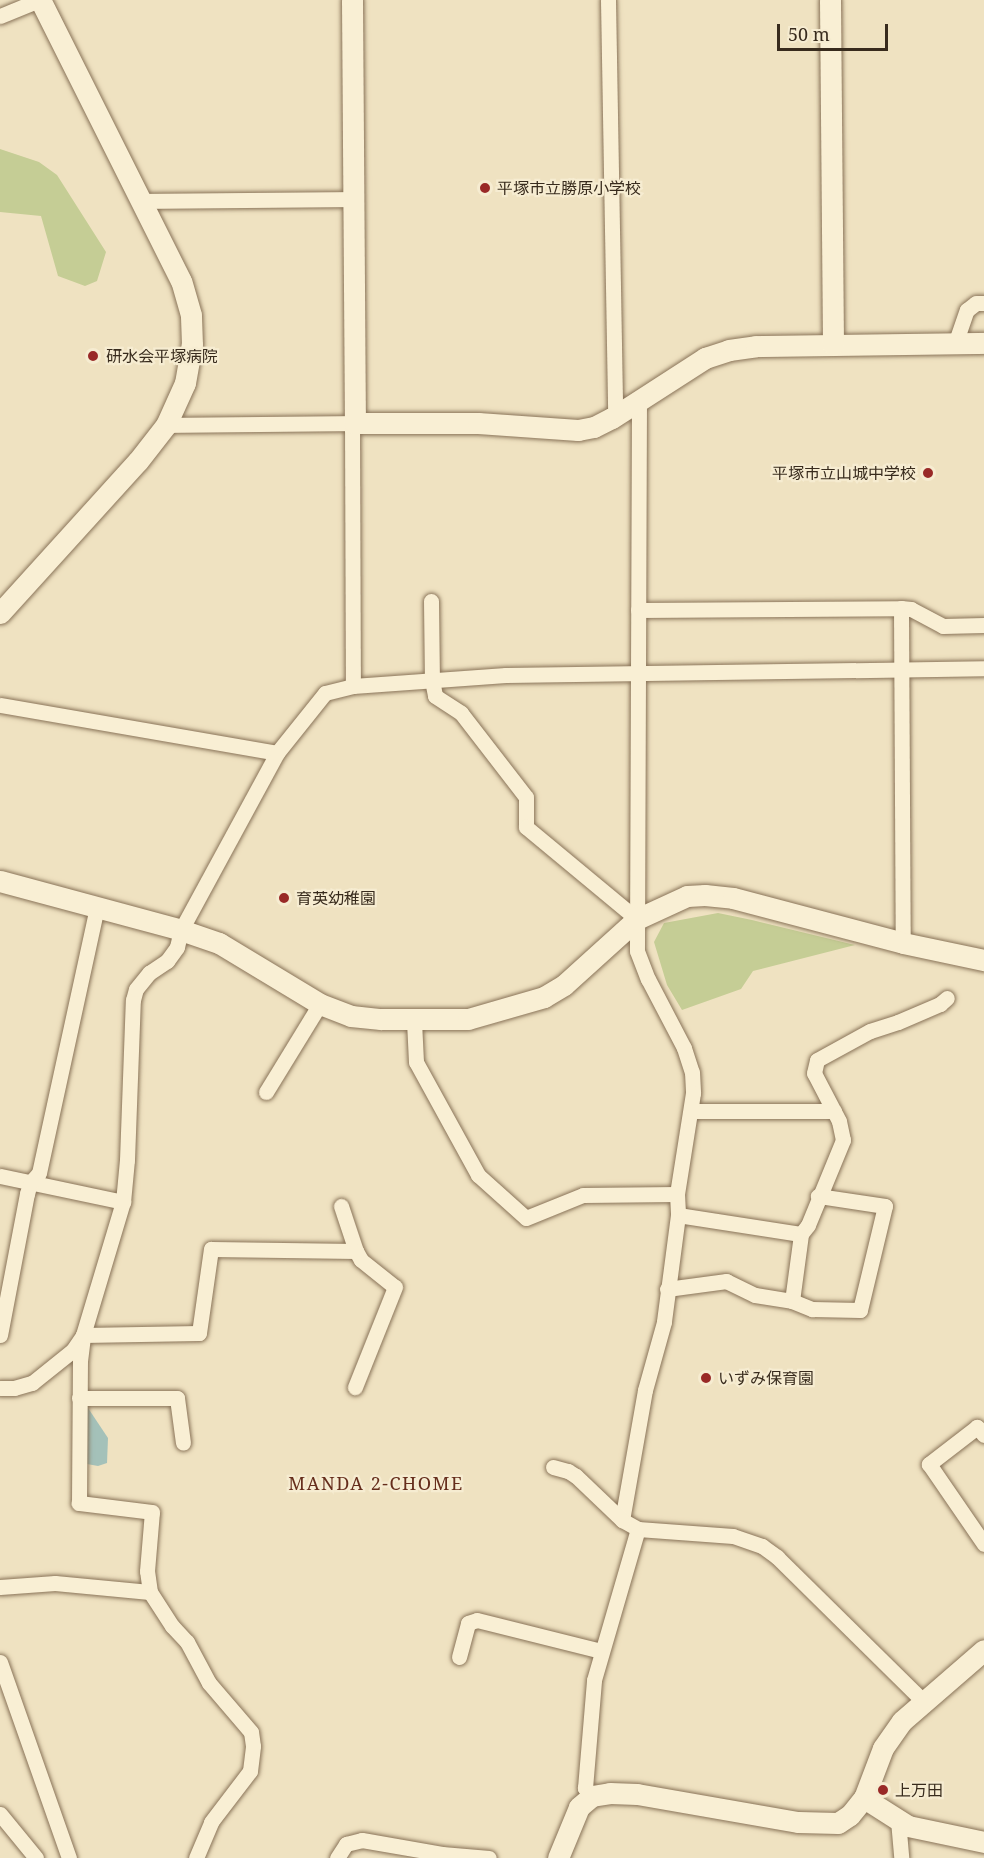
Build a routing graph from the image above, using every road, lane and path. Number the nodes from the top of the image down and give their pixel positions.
1 (39, 0) edge
2 (352, 0) edge
3 (608, 0) edge
4 (830, 0) edge
5 (0, 16) edge
6 (352, 199) junction
7 (142, 201) junction
8 (984, 303) edge
9 (984, 343) edge
10 (955, 344) junction
11 (833, 345) junction
12 (639, 400) junction
13 (615, 416) junction
14 (354, 423) junction
15 (166, 425) junction
16 (431, 601) dead end
17 (902, 608) junction
18 (638, 610) junction
19 (0, 613) edge
20 (984, 625) edge
21 (984, 668) edge
22 (902, 669) junction
23 (638, 675) junction
24 (432, 680) junction
25 (353, 686) junction
26 (0, 705) edge
27 (277, 753) junction
28 (0, 881) edge
29 (97, 907) junction
30 (637, 919) junction
31 (181, 930) junction
32 (903, 943) junction
33 (984, 960) edge
34 (947, 998) dead end
35 (320, 1004) junction
36 (414, 1021) junction
37 (266, 1092) dead end
38 (691, 1111) junction
39 (834, 1111) junction
40 (0, 1176) edge
41 (30, 1183) junction
42 (678, 1194) junction
43 (818, 1196) junction
44 (123, 1202) junction
45 (341, 1206) dead end
46 (678, 1215) junction
47 (801, 1234) junction
48 (356, 1251) junction
49 (667, 1289) junction
50 (792, 1301) junction
51 (0, 1335) edge
52 (83, 1335) junction
53 (355, 1387) dead end
54 (0, 1388) edge
55 (79, 1398) junction
56 (984, 1435) edge
57 (183, 1443) dead end
58 (553, 1467) dead end
59 (622, 1520) junction
60 (638, 1528) junction
61 (984, 1544) edge
62 (0, 1587) edge
63 (150, 1592) junction
64 (984, 1650) edge
65 (601, 1652) junction
66 (459, 1657) dead end
67 (0, 1662) edge
68 (924, 1702) junction
69 (592, 1796) junction
70 (864, 1798) junction
71 (0, 1814) edge
72 (898, 1820) junction
73 (984, 1842) edge
74 (36, 1858) edge
75 (69, 1858) edge
76 (196, 1858) edge
77 (337, 1858) edge
78 (489, 1858) edge
79 (558, 1858) edge
80 (902, 1858) edge

1 - 5 street
1 - 7 street
2 - 6 street
3 - 13 street
4 - 11 street
6 - 7 street
6 - 14 street
7 - 15 street
8 - 10 street
9 - 10 street
10 - 11 street
11 - 12 street
12 - 13 street
12 - 18 street
13 - 14 street
14 - 15 street
14 - 25 street
15 - 19 street
16 - 24 street
17 - 18 street
17 - 20 street
17 - 22 street
18 - 23 street
21 - 22 street
22 - 23 street
22 - 32 street
23 - 24 street
23 - 30 street
24 - 25 street
24 - 30 street
25 - 27 street
26 - 27 street
27 - 31 street
28 - 29 street
29 - 31 street
29 - 41 street
30 - 32 street
30 - 36 street
30 - 38 street
31 - 35 street
31 - 44 street
32 - 33 street
34 - 39 street
35 - 36 street
35 - 37 street
36 - 42 street
38 - 39 street
38 - 42 street
39 - 43 street
40 - 41 street
41 - 44 street
41 - 51 street
42 - 46 street
43 - 47 street
43 - 50 street
44 - 52 street
45 - 48 street
46 - 47 street
46 - 49 street
47 - 50 street
48 - 52 street
48 - 53 street
49 - 50 street
49 - 59 street
52 - 54 street
52 - 55 street
55 - 57 street
55 - 63 street
56 - 61 street
58 - 59 street
59 - 60 street
60 - 65 street
60 - 68 street
62 - 63 street
63 - 76 street
64 - 68 street
65 - 66 street
65 - 69 street
67 - 75 street
68 - 70 street
69 - 70 street
69 - 79 street
70 - 72 street
71 - 74 street
72 - 73 street
72 - 80 street
77 - 78 street

